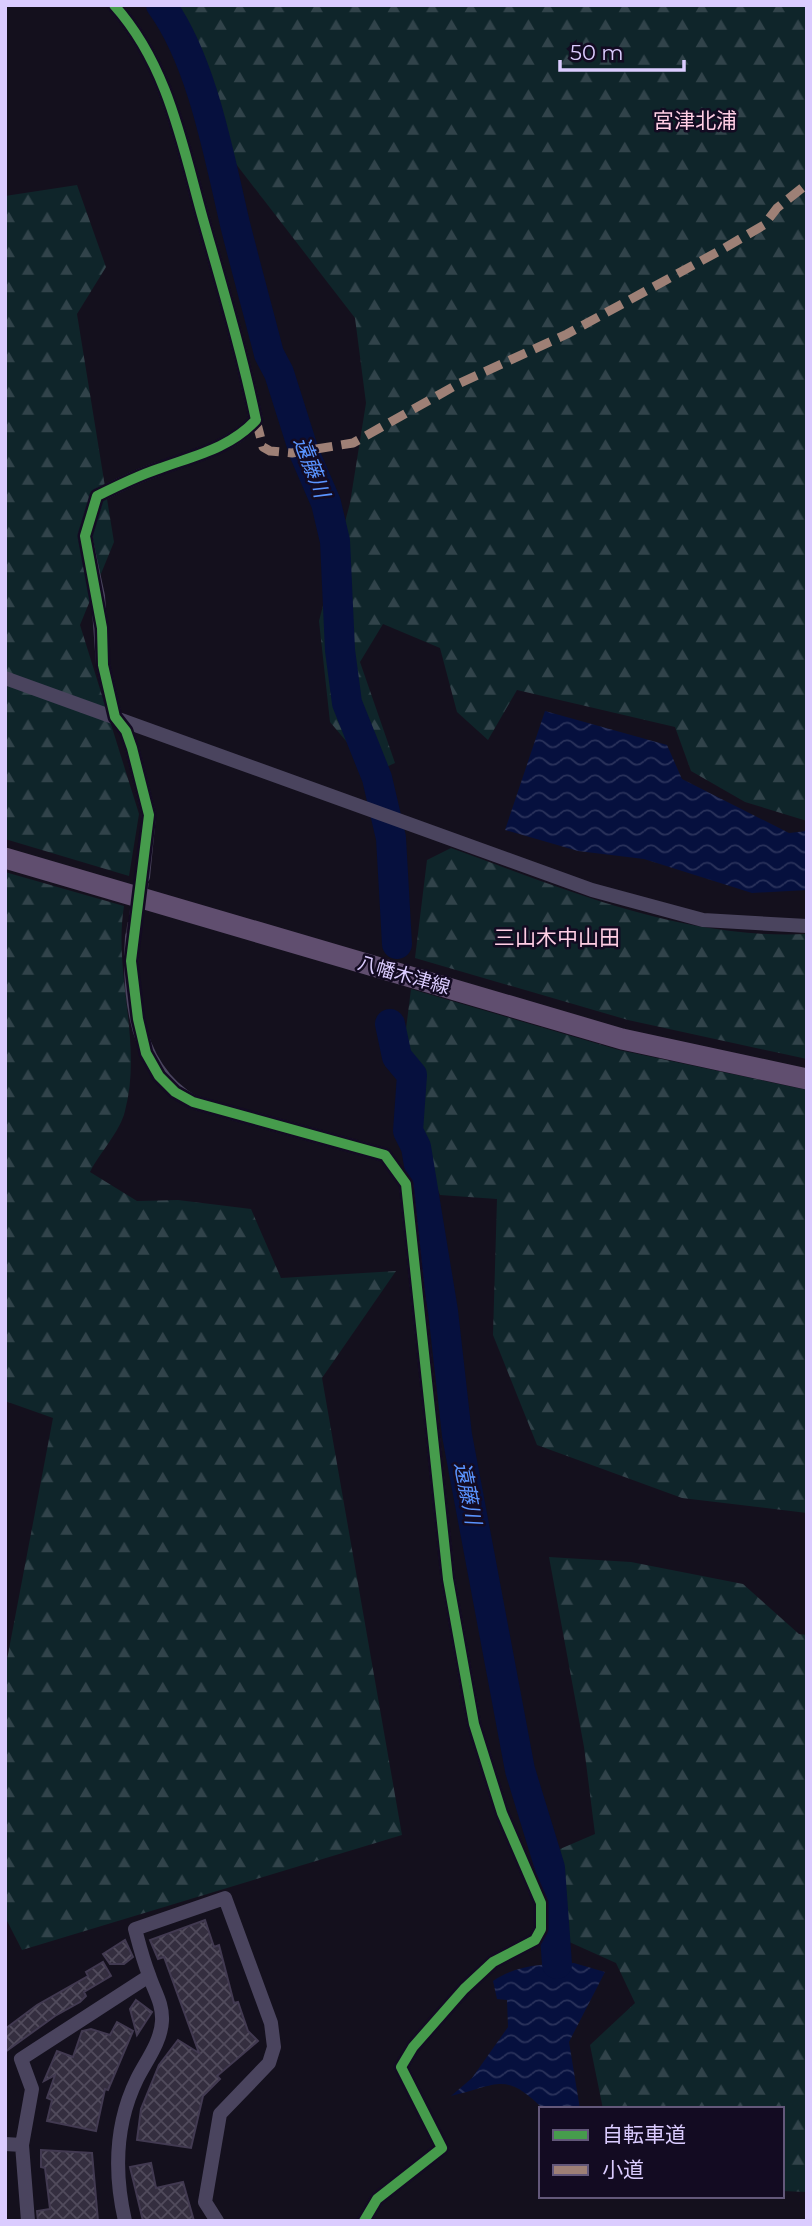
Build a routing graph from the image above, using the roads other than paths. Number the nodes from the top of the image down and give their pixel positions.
1 (114, 5) edge
2 (5, 678) edge
3 (115, 717) junction
4 (5, 858) edge
5 (143, 877) tunnel mouth
6 (807, 926) edge
7 (132, 937) tunnel mouth
8 (807, 1079) edge
9 (149, 1976) junction
10 (5, 2144) edge
11 (22, 2145) junction
12 (29, 2221) edge
13 (125, 2221) edge
14 (217, 2221) edge
15 (364, 2221) edge

1 - 3 street
2 - 3 street
3 - 5 street
3 - 6 street
4 - 8 main road, 八幡木津線
7 - 15 street
9 - 11 street
9 - 13 street
9 - 14 street
10 - 11 street
11 - 12 street

